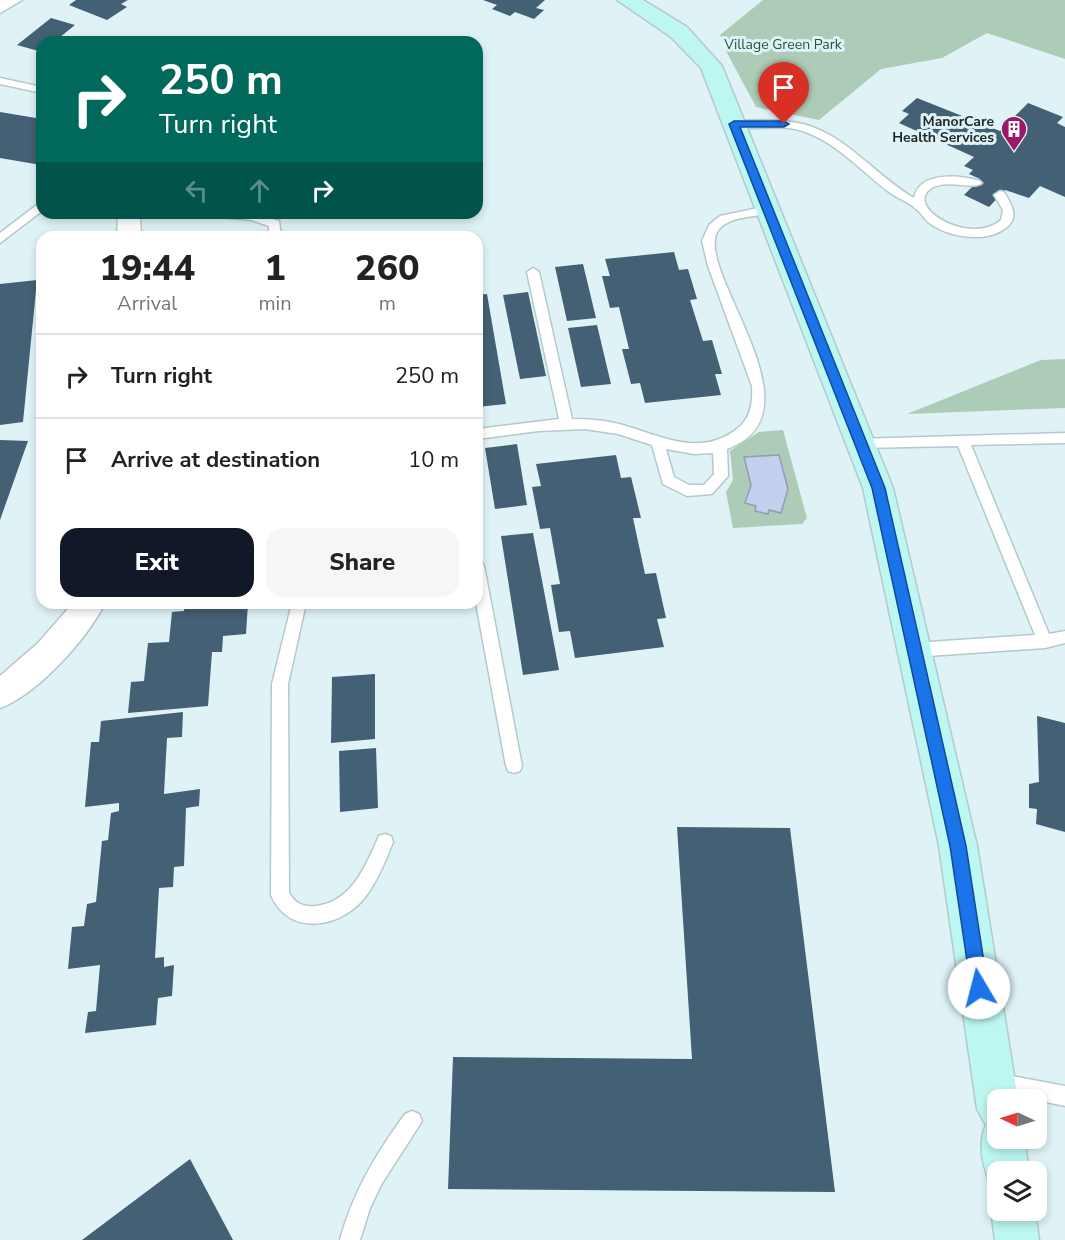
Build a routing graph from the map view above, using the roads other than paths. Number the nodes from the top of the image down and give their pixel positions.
1 (12, 0) edge
2 (628, 0) edge
3 (0, 7) edge
4 (0, 81) edge
5 (36, 89) edge
6 (734, 124) junction
7 (976, 183) dead end
8 (1000, 195) dead end
9 (920, 206) junction
10 (36, 210) edge
11 (768, 210) junction
12 (261, 219) edge
13 (276, 231) edge
14 (0, 239) edge
15 (533, 272) dead end
16 (567, 424) junction
17 (483, 433) edge
18 (1065, 438) edge
19 (962, 440) junction
20 (658, 442) junction
21 (861, 443) junction
22 (720, 446) junction
23 (483, 598) edge
24 (86, 609) edge
25 (298, 609) edge
26 (1065, 637) edge
27 (1045, 641) junction
28 (914, 650) junction
29 (0, 694) edge
30 (514, 766) dead end
31 (385, 842) dead end
32 (994, 1089) edge
33 (1047, 1096) edge
34 (1065, 1096) edge
35 (412, 1122) dead end
36 (1014, 1221) edge
37 (350, 1240) edge
38 (1017, 1240) edge

1 - 3 street
2 - 6 street
4 - 5 lane
6 - 9 lane
6 - 11 street
7 - 9 lane
8 - 9 lane
10 - 14 lane
11 - 21 street
11 - 22 lane
12 - 13 lane
15 - 16 lane
16 - 17 lane
16 - 20 lane
18 - 19 lane
19 - 21 lane
19 - 27 lane
20 - 22 lane
20 - 22 lane
21 - 28 street
23 - 30 lane
24 - 29 street
25 - 31 lane
26 - 27 lane
27 - 28 lane
28 - 32 street
33 - 34 lane
35 - 37 lane
36 - 38 street

